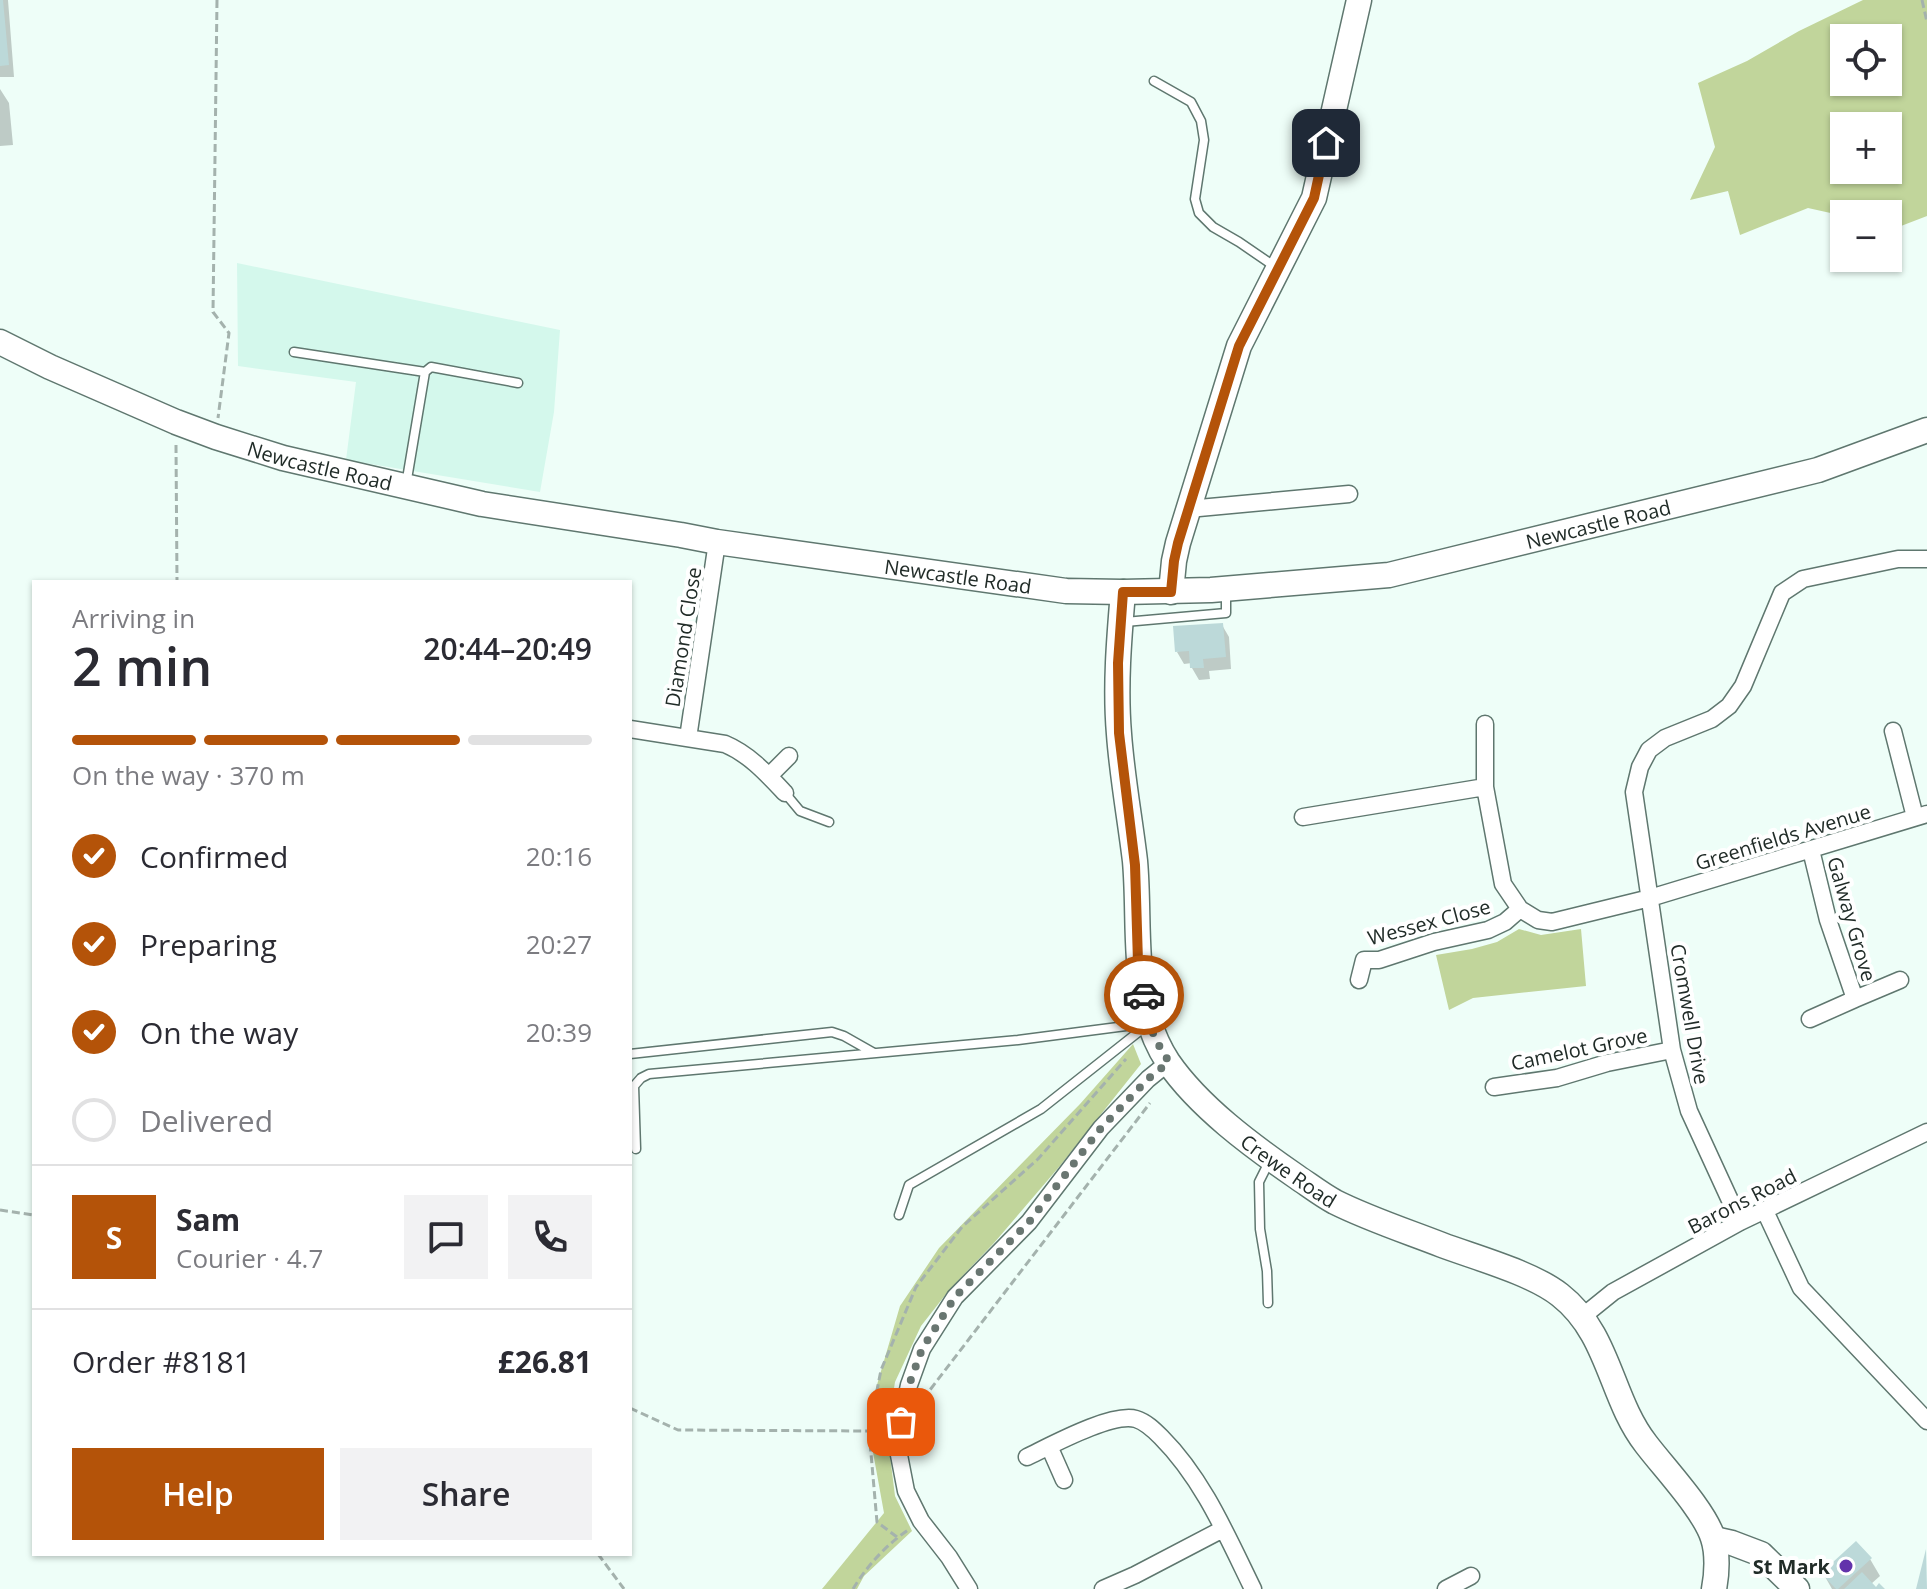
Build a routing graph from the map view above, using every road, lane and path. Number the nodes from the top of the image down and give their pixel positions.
1 (217, 0) edge
2 (1359, 0) edge
3 (1922, 0) edge
4 (1927, 22) edge
5 (1154, 81) dead end
6 (1278, 269) junction
7 (0, 342) edge
8 (294, 352) dead end
9 (425, 372) junction
10 (518, 383) dead end
11 (176, 422) junction
12 (1927, 430) edge
13 (216, 437) junction
14 (406, 486) junction
15 (1349, 494) dead end
16 (1188, 509) junction
17 (717, 542) junction
18 (1927, 559) edge
19 (177, 580) edge
20 (1226, 589) junction
21 (1123, 592) junction
22 (1171, 592) junction
23 (1120, 622) junction
24 (1485, 724) dead end
25 (632, 729) edge
26 (1893, 731) dead end
27 (688, 738) junction
28 (789, 756) dead end
29 (769, 776) junction
30 (1485, 787) junction
31 (785, 793) joint
32 (1921, 816) edge
33 (1303, 817) dead end
34 (829, 822) dead end
35 (1811, 850) junction
36 (1650, 898) junction
37 (1520, 909) junction
38 (1359, 980) dead end
39 (1900, 980) dead end
40 (1855, 999) junction
41 (1810, 1019) dead end
42 (1152, 1030) junction
43 (1672, 1050) junction
44 (874, 1053) junction
45 (632, 1054) edge
46 (1169, 1062) junction
47 (1494, 1087) dead end
48 (1156, 1095) dead end
49 (1927, 1132) edge
50 (636, 1149) dead end
51 (1271, 1159) junction
52 (0, 1210) edge
53 (1765, 1211) junction
54 (32, 1215) edge
55 (899, 1215) dead end
56 (1740, 1222) junction
57 (1268, 1303) dead end
58 (1582, 1317) junction
59 (632, 1409) edge
60 (1927, 1421) edge
61 (901, 1422) junction
62 (869, 1431) junction
63 (1049, 1446) junction
64 (1027, 1457) dead end
65 (1064, 1480) dead end
66 (921, 1521) junction
67 (1223, 1529) junction
68 (897, 1537) junction
69 (1714, 1539) junction
70 (599, 1556) edge
71 (1471, 1576) dead end
72 (624, 1589) edge
73 (853, 1589) edge
74 (969, 1589) edge
75 (1103, 1589) edge
76 (1253, 1589) edge
77 (1446, 1589) edge
78 (1714, 1589) edge
79 (1797, 1589) edge

1 - 13 path
2 - 6 street
3 - 4 path
5 - 6 lane
6 - 16 street
7 - 11 street, Newcastle Road
8 - 9 lane
9 - 10 lane
9 - 14 lane
11 - 13 street, Newcastle Road
11 - 19 path
12 - 20 street, Newcastle Road
13 - 14 street, Newcastle Road
14 - 17 street, Newcastle Road
15 - 16 street
16 - 22 street
17 - 21 street, Newcastle Road
17 - 27 street, Diamond Close
18 - 36 street, Cromwell Drive
20 - 22 street, Newcastle Road
20 - 23 lane
21 - 22 street, Newcastle Road
21 - 23 street, Crewe Road
23 - 42 street, Crewe Road
24 - 30 street, Wessex Close
25 - 27 street, Diamond Close
26 - 32 street
27 - 29 street, Diamond Close
28 - 29 street
29 - 31 street, Diamond Close
30 - 33 street
30 - 37 street, Wessex Close
31 - 34 lane
32 - 35 street, Greenfields Avenue
35 - 36 street, Greenfields Avenue
35 - 40 street, Galway Grove
36 - 37 street, Wessex Close
36 - 43 street, Cromwell Drive
37 - 38 street, Wessex Close
39 - 40 street, Galway Grove
40 - 41 street, Galway Grove
42 - 44 lane
42 - 46 street, Crewe Road
42 - 55 lane
42 - 62 path
43 - 47 street, Camelot Grove
43 - 56 street, Cromwell Drive
44 - 45 lane
44 - 50 lane
46 - 51 street, Crewe Road
46 - 61 street
48 - 61 path
49 - 53 street, Barons Road
51 - 57 lane
51 - 58 street, Crewe Road
52 - 54 path
53 - 56 street, Barons Road
53 - 60 street
56 - 58 street, Barons Road
58 - 69 street, Crewe Road
59 - 62 path
61 - 66 street
62 - 68 path
63 - 64 street
63 - 65 street
63 - 67 street
66 - 68 path
66 - 74 street
67 - 75 street
67 - 76 street
68 - 73 path
69 - 78 street, Crewe Road
69 - 79 street
70 - 72 path
71 - 77 street

